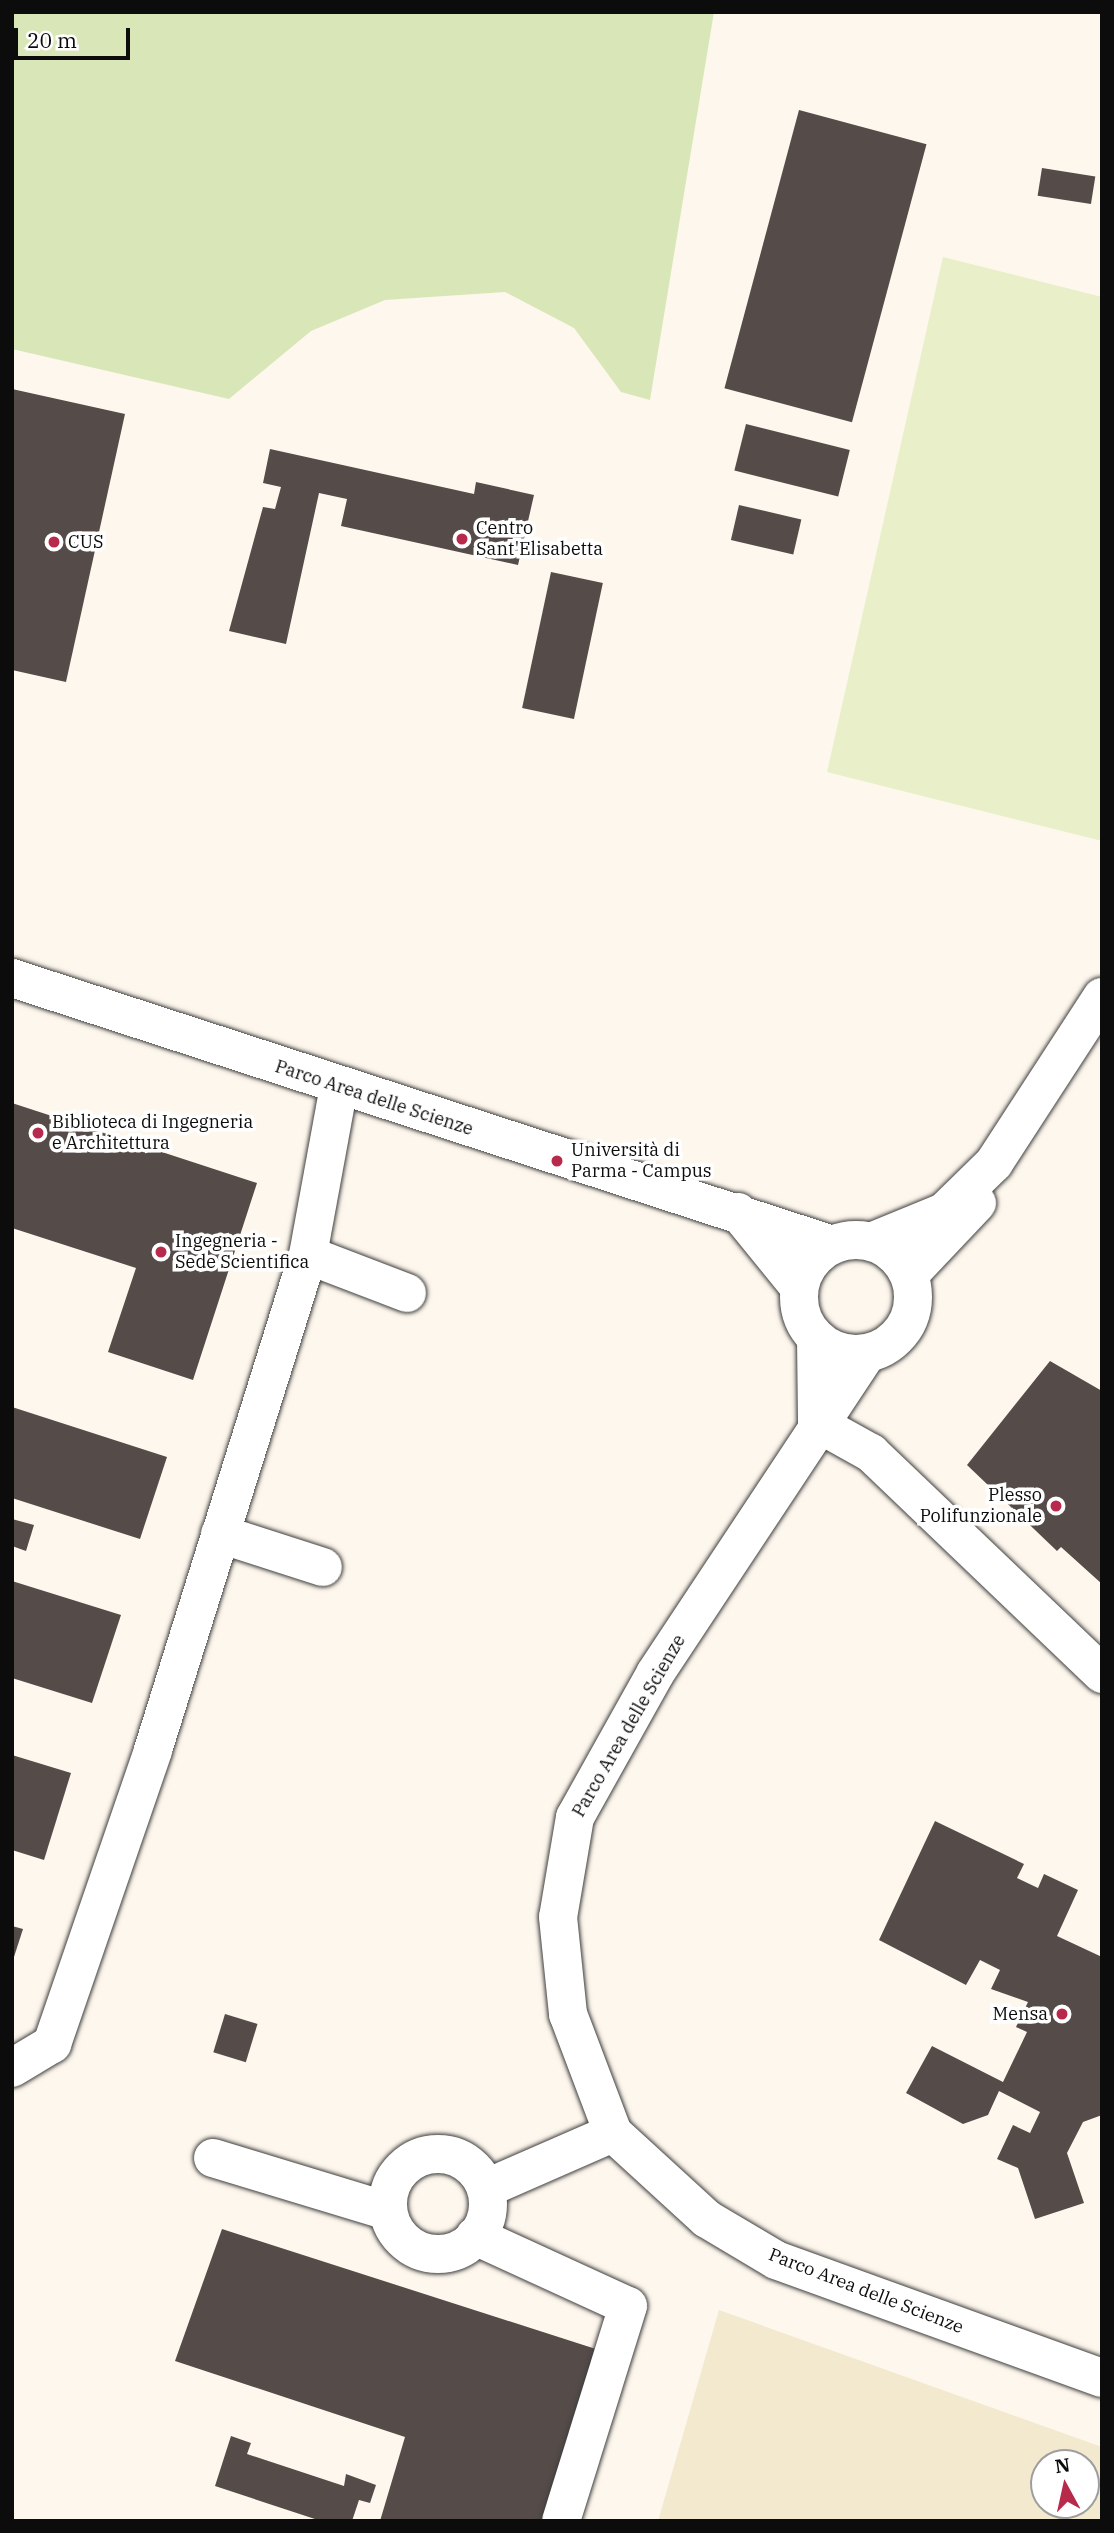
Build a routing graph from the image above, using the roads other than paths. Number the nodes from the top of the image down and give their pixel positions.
1 (12, 978) edge
2 (1102, 998) edge
3 (339, 1086) junction
4 (994, 1163) junction
5 (738, 1212) junction
6 (873, 1241) junction
7 (833, 1245) junction
8 (308, 1255) junction
9 (909, 1275) junction
10 (799, 1287) junction
11 (407, 1293) dead end
12 (816, 1338) junction
13 (866, 1355) junction
14 (817, 1423) junction
15 (220, 1534) junction
16 (323, 1567) dead end
17 (1102, 1674) edge
18 (12, 2068) edge
19 (613, 2133) junction
20 (213, 2158) dead end
21 (487, 2188) junction
22 (387, 2211) junction
23 (475, 2236) junction
24 (1102, 2378) edge
25 (561, 2521) edge

1 - 3 street, Parco Area delle Scienze
2 - 4 street
3 - 5 street, Parco Area delle Scienze
3 - 8 street
4 - 6 street
4 - 9 street
5 - 7 street, Parco Area delle Scienze
5 - 10 street
6 - 7 street
6 - 9 street
7 - 10 street
8 - 11 street
8 - 15 street
9 - 13 street
10 - 12 street
12 - 13 street
12 - 14 street
13 - 14 street, Parco Area delle Scienze
14 - 17 street
14 - 19 street, Parco Area delle Scienze
15 - 16 street
15 - 18 street
19 - 21 street
19 - 24 street, Parco Area delle Scienze
20 - 22 street
21 - 22 street
21 - 23 street
22 - 23 street
23 - 25 street

